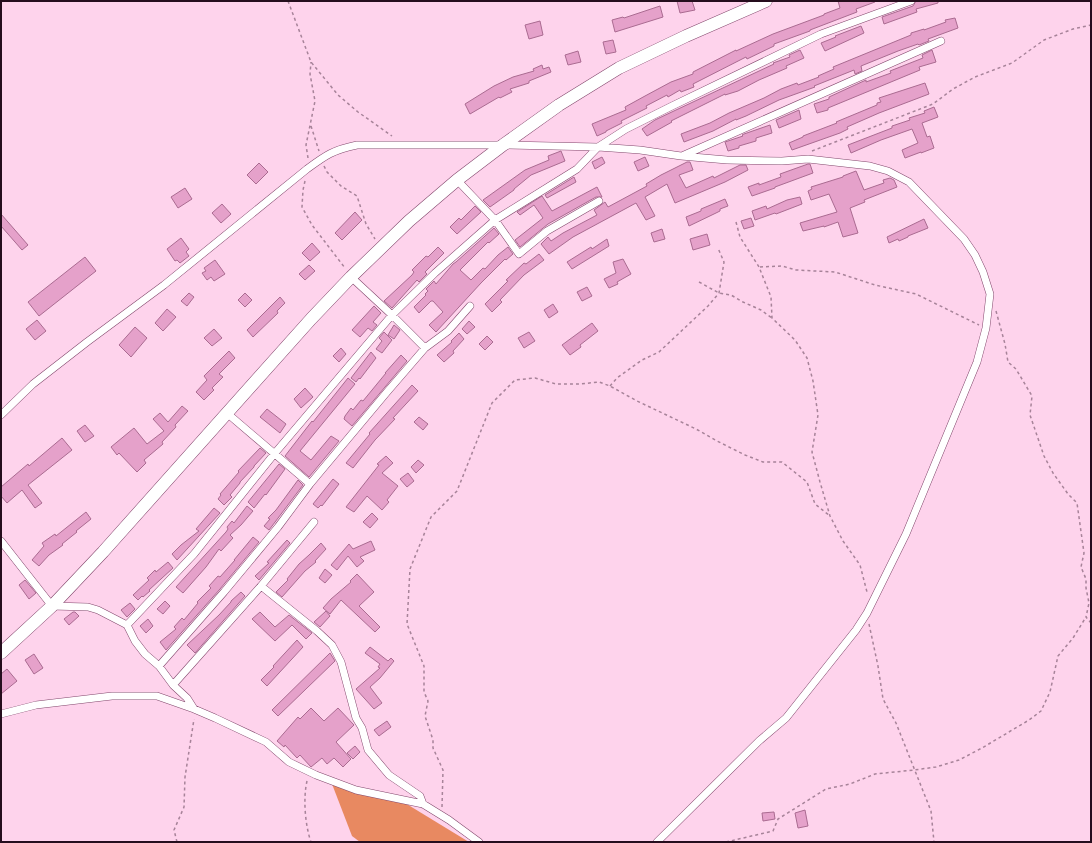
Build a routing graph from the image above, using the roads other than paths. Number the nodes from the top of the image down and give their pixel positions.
1 (766, 1) edge
2 (911, 1) edge
3 (941, 41) dead end
4 (504, 145) junction
5 (598, 147) junction
6 (681, 156) junction
7 (457, 180) junction
8 (599, 201) dead end
9 (495, 220) junction
10 (351, 277) junction
11 (470, 306) dead end
12 (392, 315) junction
13 (426, 348) junction
14 (228, 414) junction
15 (1, 415) edge
16 (275, 453) junction
17 (310, 484) junction
18 (314, 522) dead end
19 (1, 541) edge
20 (262, 586) junction
21 (52, 606) junction
22 (127, 625) junction
23 (1, 653) edge
24 (159, 666) junction
25 (174, 685) junction
26 (194, 709) junction
27 (1, 714) edge
28 (423, 804) junction
29 (480, 842) edge
30 (657, 842) edge

1 - 4 main road
2 - 5 street
3 - 6 street
4 - 5 street
4 - 7 main road
4 - 15 street
5 - 6 street
5 - 9 street
6 - 30 street
7 - 9 street
7 - 10 main road
8 - 9 street
9 - 12 street
10 - 12 street
10 - 14 main road
11 - 13 street
12 - 13 street
12 - 16 street
13 - 17 street
14 - 16 street
14 - 21 main road
16 - 17 street
16 - 22 street
17 - 24 street
18 - 20 street
19 - 21 street
20 - 25 street
20 - 28 street
21 - 22 street
21 - 23 main road
22 - 24 street
24 - 25 street
25 - 26 street
26 - 27 street
26 - 28 street
28 - 29 street

